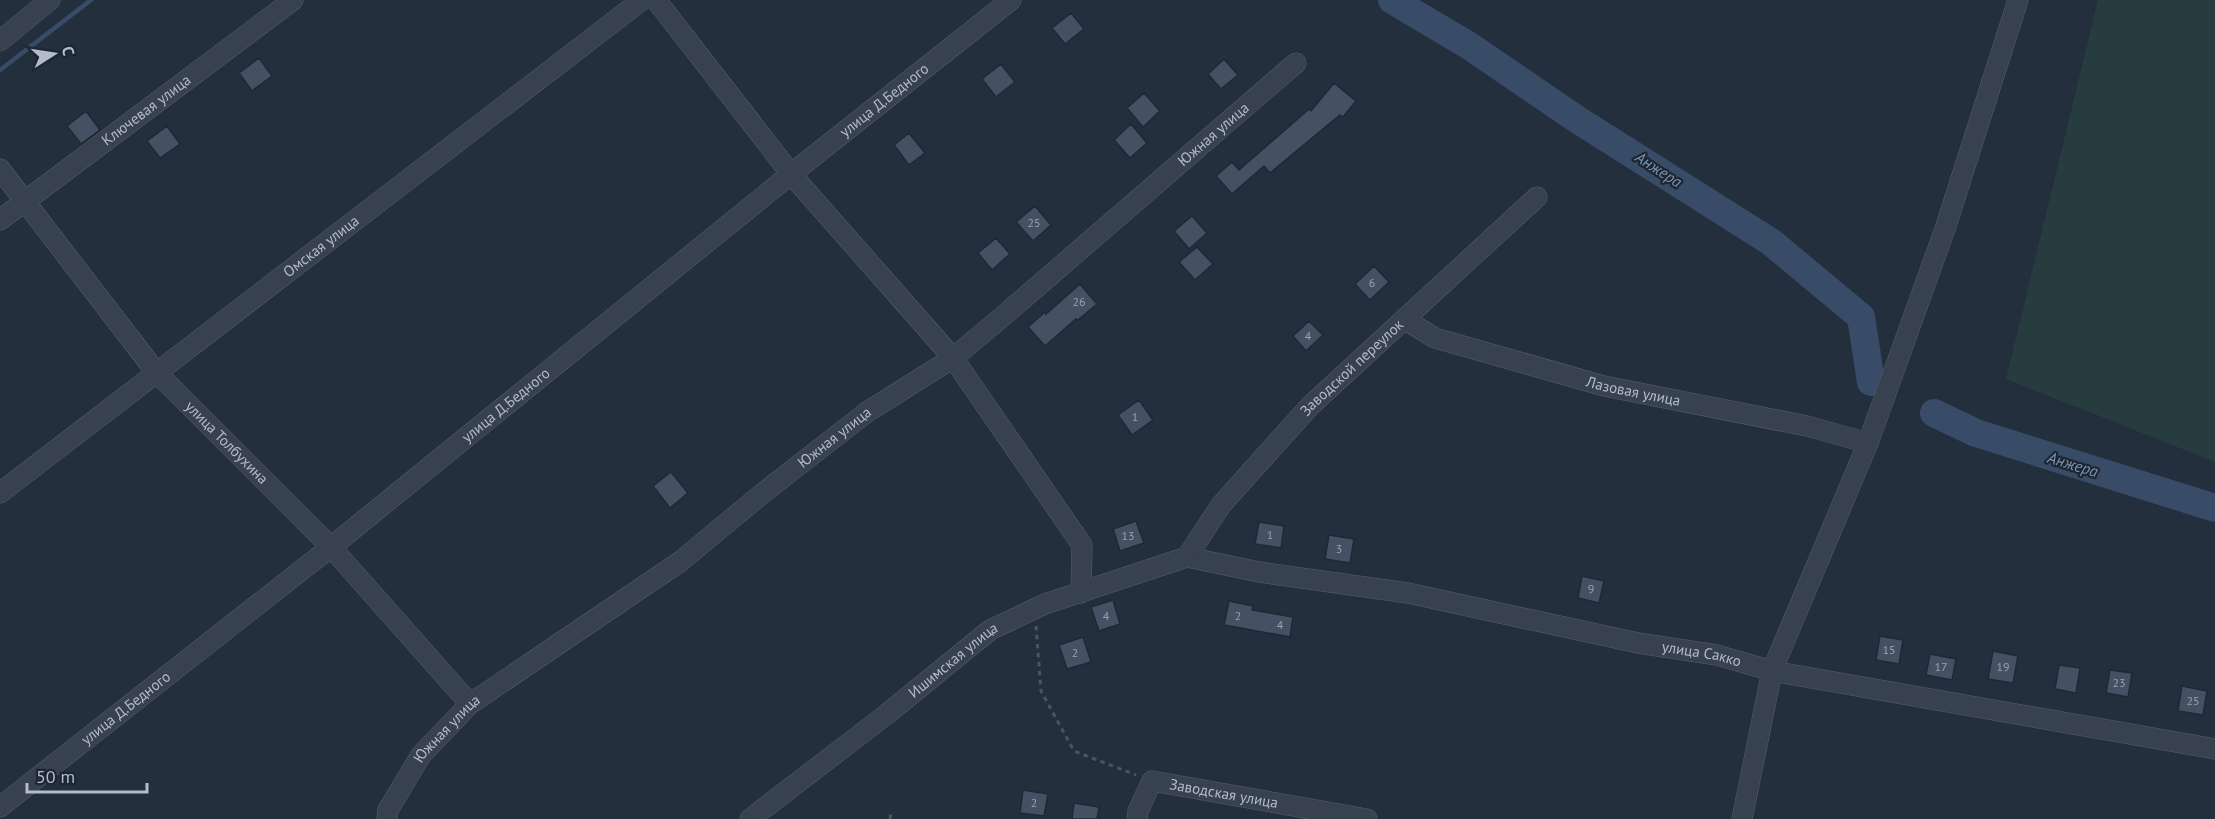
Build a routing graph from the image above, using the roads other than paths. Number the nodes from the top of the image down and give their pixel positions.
1 (50, 0) edge
2 (293, 0) edge
3 (642, 0) edge
4 (656, 0) edge
5 (1011, 0) edge
6 (2018, 0) edge
7 (0, 41) edge
8 (1296, 63) dead end
9 (0, 168) edge
10 (791, 174) junction
11 (1537, 197) dead end
12 (25, 202) junction
13 (0, 220) edge
14 (1404, 319) junction
15 (952, 358) junction
16 (156, 372) junction
17 (1868, 443) junction
18 (0, 493) edge
19 (331, 547) junction
20 (1187, 557) junction
21 (1081, 592) junction
22 (1772, 671) junction
23 (470, 704) junction
24 (2215, 749) edge
25 (0, 807) edge
26 (387, 819) edge
27 (750, 819) edge
28 (1137, 819) edge
29 (1366, 819) edge
30 (1742, 819) edge

1 - 7 street
2 - 12 street, Ключевая улица
3 - 16 street, Омская улица
4 - 10 street
5 - 10 street, улица Д.Бедного
6 - 17 street
8 - 15 street, Южная улица
9 - 12 street, улица Толбухина
10 - 15 street
10 - 19 street, улица Д.Бедного
11 - 14 street, Заводской переулок
12 - 13 street, Ключевая улица
12 - 16 street, улица Толбухина
14 - 17 street, Лазовая улица
14 - 20 street, Заводской переулок
15 - 21 street
15 - 23 street, Южная улица
16 - 18 street, Омская улица
16 - 19 street, улица Толбухина
17 - 22 street
19 - 23 street, улица Толбухина
19 - 25 street, улица Д.Бедного
20 - 21 street, Ишимская улица
20 - 22 street, улица Сакко
21 - 27 street, Ишимская улица
22 - 24 street, улица Сакко
22 - 30 street
23 - 26 street, Южная улица
28 - 29 street, Заводская улица

